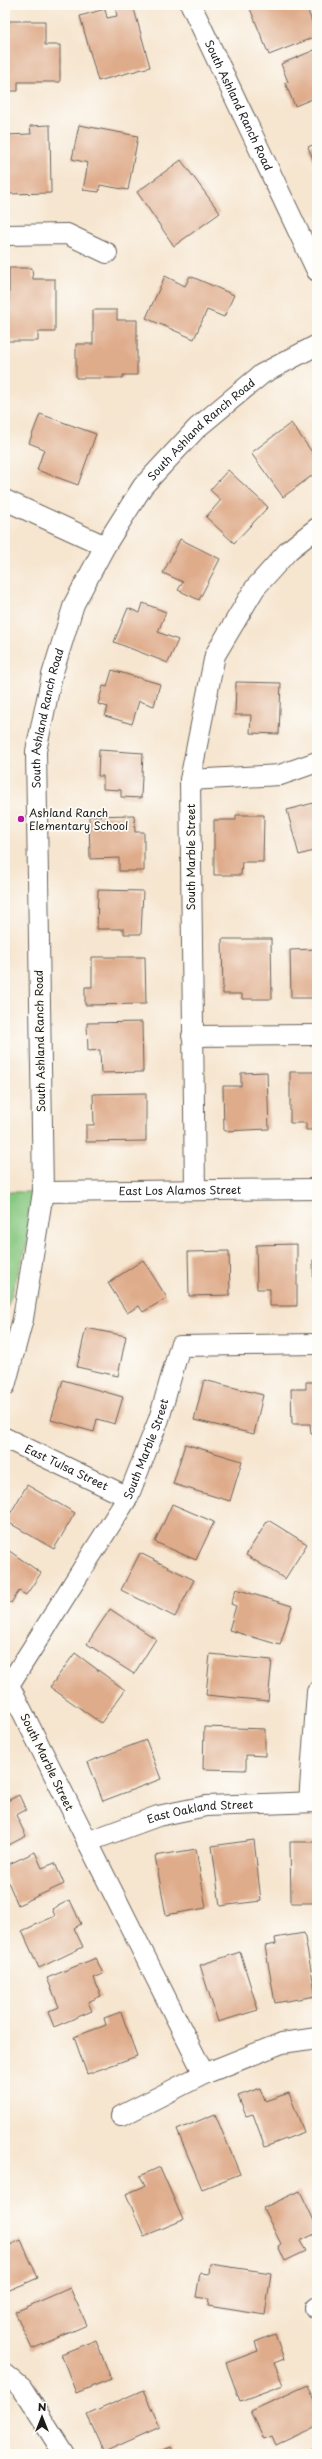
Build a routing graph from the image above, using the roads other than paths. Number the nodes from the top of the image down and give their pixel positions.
1 (191, 5) edge
2 (5, 235) edge
3 (107, 253) dead end
4 (317, 271) edge
5 (317, 345) edge
6 (5, 500) edge
7 (317, 528) edge
8 (105, 546) junction
9 (317, 762) edge
10 (190, 780) junction
11 (317, 1035) edge
12 (192, 1036) junction
13 (317, 1189) edge
14 (195, 1190) junction
15 (42, 1192) junction
16 (317, 1344) edge
17 (5, 1386) edge
18 (5, 1438) edge
19 (128, 1497) junction
20 (317, 1692) edge
21 (313, 1802) edge
22 (87, 1842) junction
23 (317, 2038) edge
24 (204, 2074) junction
25 (121, 2116) dead end
26 (5, 2374) edge
27 (64, 2454) edge

1 - 4 street, South Ashland Ranch Road
2 - 3 street
5 - 8 street, South Ashland Ranch Road
6 - 8 street
7 - 10 street, South Marble Street
8 - 15 street, South Ashland Ranch Road
9 - 10 street
10 - 12 street, South Marble Street
11 - 12 street
12 - 14 street, South Marble Street
13 - 14 street, East Los Alamos Street
14 - 15 street, East Los Alamos Street
15 - 17 street, South Ashland Ranch Road
16 - 19 street, South Marble Street
18 - 19 street, East Tulsa Street
19 - 22 street, South Marble Street
20 - 21 street
21 - 22 street, East Oakland Street
22 - 24 street, South Marble Street
23 - 24 street
24 - 25 street
26 - 27 street

